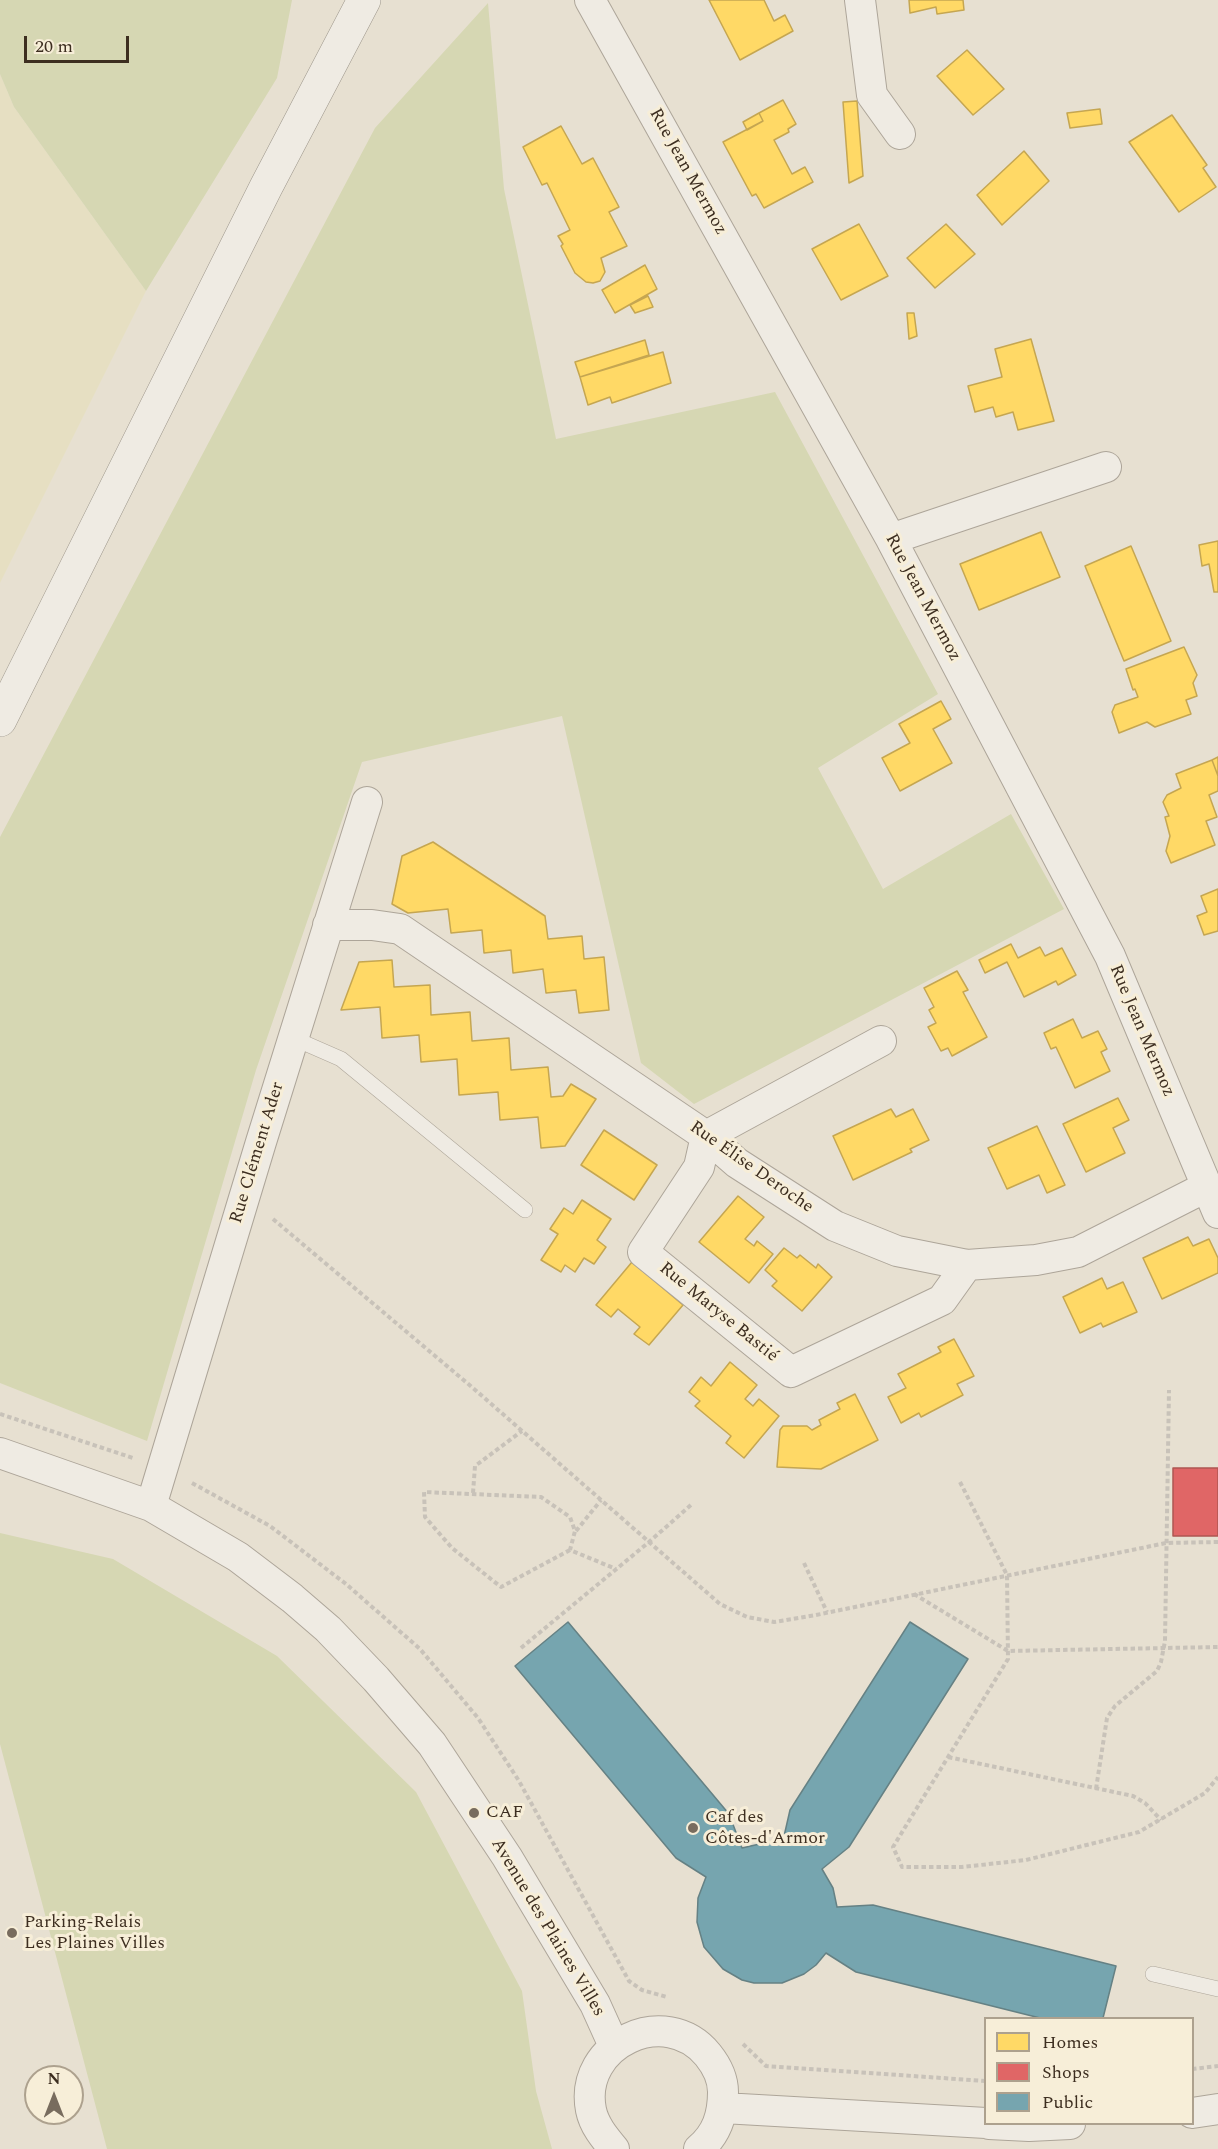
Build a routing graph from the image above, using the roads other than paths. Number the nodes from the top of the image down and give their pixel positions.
1 (364, 0) edge
2 (590, 0) edge
3 (860, 0) edge
4 (900, 134) dead end
5 (1106, 467) dead end
6 (891, 539) junction
7 (0, 720) edge
8 (367, 802) dead end
9 (328, 925) junction
10 (293, 1038) junction
11 (881, 1041) dead end
12 (706, 1136) junction
13 (1212, 1200) edge
14 (525, 1209) dead end
15 (967, 1265) junction
16 (0, 1454) edge
17 (151, 1506) junction
18 (1153, 1974) dead end
19 (1218, 1989) edge
20 (614, 2046) junction
21 (723, 2108) junction
22 (1218, 2109) edge
23 (1194, 2113) edge
24 (984, 2123) edge
25 (1015, 2125) edge
26 (1050, 2125) edge
27 (614, 2149) edge
28 (699, 2149) edge

1 - 7 main road
2 - 6 street, Rue Jean Mermoz
3 - 4 street
5 - 6 street
6 - 13 street, Rue Jean Mermoz
8 - 9 street, Rue Clément Ader
9 - 10 street, Rue Clément Ader
9 - 12 street, Rue Élise Deroche
10 - 14 lane
10 - 17 street, Rue Clément Ader
11 - 12 street
12 - 15 street, Rue Élise Deroche
12 - 15 street, Rue Maryse Bastié
13 - 15 street, Rue Élise Deroche
16 - 17 street, Avenue des Plaines Villes
17 - 20 street, Avenue des Plaines Villes
18 - 19 lane
20 - 21 street
20 - 27 street
21 - 24 street
21 - 28 street
22 - 23 street
25 - 26 street

